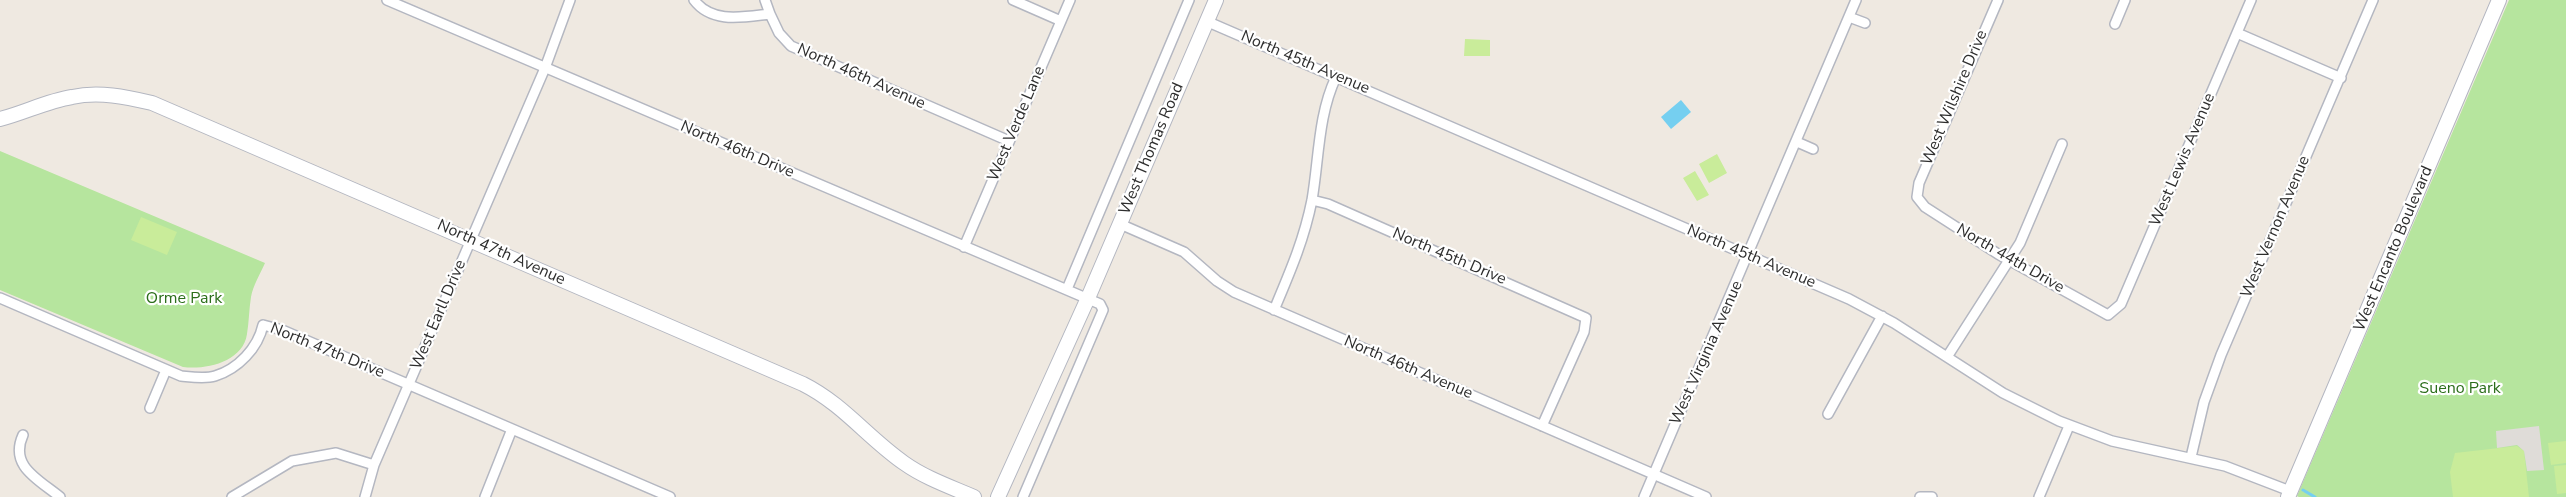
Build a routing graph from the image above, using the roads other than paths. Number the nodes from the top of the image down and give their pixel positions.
1 (387, 0) edge
2 (570, 0) edge
3 (694, 0) edge
4 (765, 0) edge
5 (1014, 0) edge
6 (1070, 0) edge
7 (1189, 0) edge
8 (1216, 0) edge
9 (1856, 0) edge
10 (1998, 0) edge
11 (2125, 0) edge
12 (2251, 0) edge
13 (2373, 0) edge
14 (2499, 0) edge
15 (770, 14) junction
16 (1850, 16) junction
17 (1061, 21) junction
18 (1206, 21) junction
19 (1865, 23) dead end
20 (2115, 24) dead end
21 (2237, 33) junction
22 (545, 68) junction
23 (1336, 77) junction
24 (2341, 78) junction
25 (0, 120) edge
26 (1009, 141) junction
27 (1797, 142) junction
28 (2062, 144) dead end
29 (1813, 149) dead end
30 (1917, 197) joint
31 (1312, 200) junction
32 (1120, 224) junction
33 (470, 240) junction
34 (964, 247) junction
35 (1748, 257) junction
36 (2009, 261) junction
37 (1067, 289) junction
38 (0, 298) edge
39 (1088, 298) junction
40 (1274, 310) junction
41 (2108, 315) joint
42 (1882, 316) junction
43 (1947, 357) junction
44 (166, 370) junction
45 (410, 385) junction
46 (150, 408) dead end
47 (1828, 414) dead end
48 (1542, 426) junction
49 (2069, 426) junction
50 (512, 429) junction
51 (23, 435) dead end
52 (2191, 457) junction
53 (374, 465) junction
54 (1653, 475) junction
55 (644, 486) junction
56 (2289, 494) edge
57 (640, 496) edge
58 (1921, 496) edge
59 (60, 497) edge
60 (232, 497) edge
61 (365, 497) edge
62 (485, 497) edge
63 (670, 497) edge
64 (974, 497) edge
65 (998, 497) edge
66 (1023, 497) edge
67 (1644, 497) edge
68 (1706, 497) edge
69 (1932, 497) edge
70 (2039, 497) edge

1 - 22 street, North 46th Drive
2 - 22 street, West Earll Drive
3 - 15 street
4 - 15 street, North 46th Avenue
5 - 17 street
6 - 17 street, West Verde Lane
7 - 37 street, West Thomas Road
8 - 18 street, West Thomas Road
9 - 16 street, West Virginia Avenue
10 - 30 street, West Wilshire Drive
11 - 20 street
12 - 21 street, West Lewis Avenue
13 - 24 street, West Vernon Avenue
14 - 56 street, West Encanto Boulevard
15 - 26 street, North 46th Avenue
16 - 19 street
16 - 27 street, West Virginia Avenue
17 - 26 street, West Verde Lane
18 - 23 street, North 45th Avenue
18 - 32 street, West Thomas Road
21 - 24 street
21 - 41 street, West Lewis Avenue
22 - 33 street, West Earll Drive
22 - 34 street, North 46th Drive
23 - 31 street
23 - 35 street, North 45th Avenue
24 - 52 street, West Vernon Avenue
25 - 33 street, North 47th Avenue
26 - 34 street, West Verde Lane
27 - 29 street
27 - 35 street, West Virginia Avenue
28 - 36 street
30 - 36 street, North 44th Drive
31 - 40 street
31 - 48 street, North 45th Drive
32 - 39 street, West Thomas Road
32 - 40 street, North 46th Avenue
33 - 45 street, West Earll Drive
33 - 64 street, North 47th Avenue
34 - 37 street, North 46th Drive
35 - 42 street, North 45th Avenue
35 - 54 street, West Virginia Avenue
36 - 41 street, North 44th Drive
36 - 43 street
37 - 39 street, North 46th Drive
38 - 44 street, North 47th Drive
39 - 65 street, West Thomas Road
39 - 66 street
40 - 48 street, North 46th Avenue
42 - 43 street, North 45th Avenue
42 - 47 street
43 - 49 street, North 45th Avenue
44 - 45 street, North 47th Drive
44 - 46 street
45 - 50 street, North 47th Drive
45 - 53 street, West Earll Drive
48 - 54 street, North 46th Avenue
49 - 52 street, North 45th Avenue
49 - 70 street
50 - 55 street, North 47th Drive
50 - 62 street
51 - 59 street
52 - 56 street, North 45th Avenue
53 - 60 street
53 - 61 street, West Earll Drive
54 - 67 street, West Virginia Avenue
54 - 68 street, North 46th Avenue
55 - 57 street
55 - 63 street, North 47th Drive
58 - 69 street

